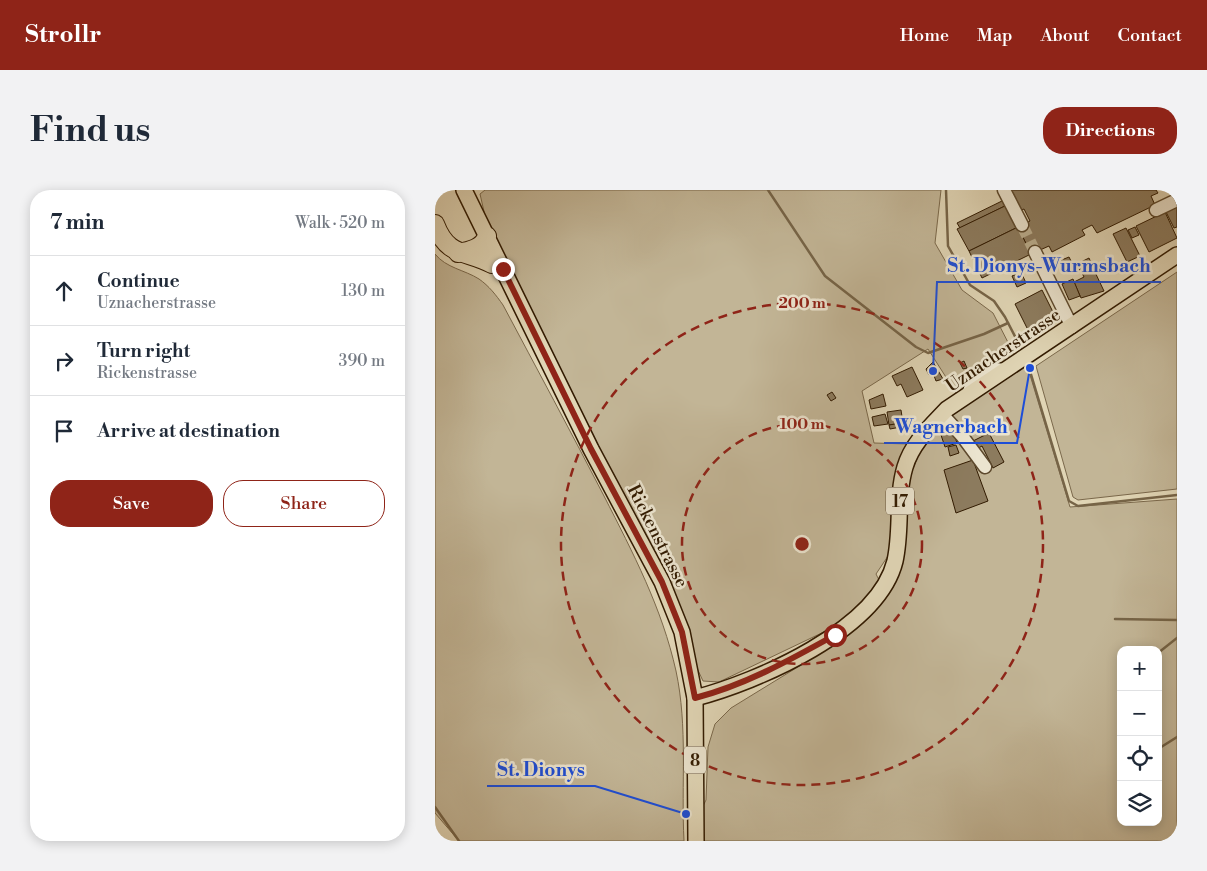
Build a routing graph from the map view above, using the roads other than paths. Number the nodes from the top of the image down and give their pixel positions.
1 (1004, 190) edge
2 (462, 191) edge
3 (1177, 200) edge
4 (1156, 210) dead end
5 (435, 224) edge
6 (1022, 225) tunnel mouth
7 (485, 240) junction
8 (1035, 252) tunnel mouth
9 (458, 253) junction
10 (1177, 255) edge
11 (492, 264) junction
12 (1071, 327) junction
13 (566, 399) junction
14 (942, 414) junction
15 (985, 467) dead end
16 (695, 698) junction
17 (696, 841) edge

1 - 6 street
2 - 7 main road, Rickenstrasse / 8
3 - 4 street
5 - 9 highway
7 - 9 highway
7 - 11 main road, Rickenstrasse / 8
7 - 13 main road, Rickenstrasse / 8
8 - 12 street
9 - 11 highway
10 - 12 main road, Uznacherstrasse / 17
11 - 13 main road, Rickenstrasse / 8
12 - 14 main road, Uznacherstrasse / 17
13 - 16 main road, Rickenstrasse / 8
14 - 15 street
14 - 16 main road, Uznacherstrasse / 17
16 - 17 main road, 8

